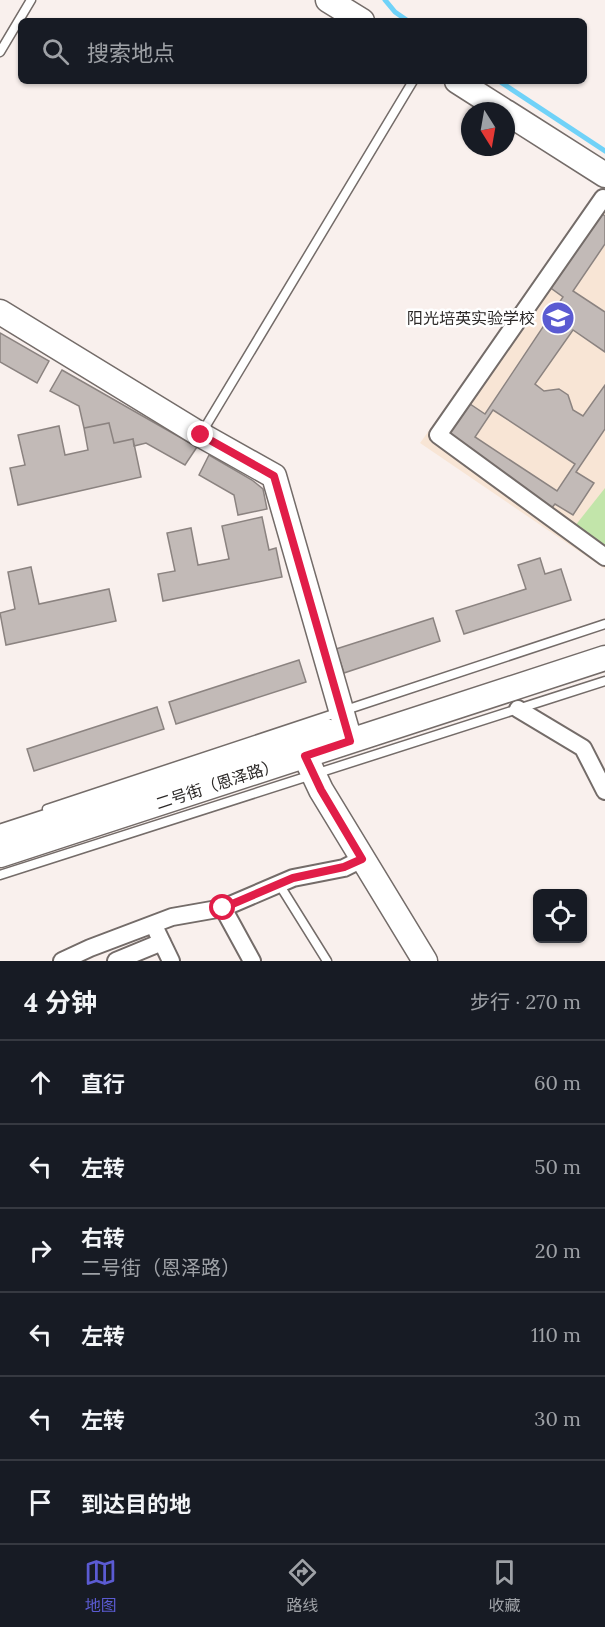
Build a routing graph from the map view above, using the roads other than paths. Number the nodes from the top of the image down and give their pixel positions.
1 (31, 0) edge
2 (328, 0) edge
3 (20, 18) edge
4 (357, 18) edge
5 (18, 22) edge
6 (0, 52) edge
7 (412, 84) edge
8 (462, 84) edge
9 (490, 102) edge
10 (515, 120) edge
11 (604, 191) edge
12 (0, 312) edge
13 (201, 435) junction
14 (605, 557) edge
15 (605, 624) edge
16 (605, 641) edge
17 (605, 658) edge
18 (605, 681) edge
19 (518, 709) junction
20 (346, 725) junction
21 (309, 765) junction
22 (605, 791) edge
23 (33, 814) dead end
24 (0, 837) edge
25 (0, 855) edge
26 (362, 859) junction
27 (0, 875) edge
28 (279, 884) junction
29 (223, 908) junction
30 (153, 924) junction
31 (162, 942) junction
32 (62, 961) edge
33 (116, 961) edge
34 (171, 961) edge
35 (252, 961) edge
36 (327, 961) edge
37 (424, 961) edge

1 - 3 lane
2 - 4 main road
5 - 6 lane
7 - 13 lane
8 - 9 main road
10 - 11 main road
11 - 14 street
12 - 13 main road
13 - 20 main road
15 - 20 lane
16 - 20 main road, 二号街（恩泽路）
17 - 20 main road, 二号街（恩泽路）
18 - 19 lane
19 - 21 lane
19 - 22 street
20 - 21 main road, 二号街（恩泽路）
20 - 23 lane
20 - 24 main road, 二号街（恩泽路）
21 - 25 main road, 二号街（恩泽路）
21 - 26 main road
21 - 27 lane
26 - 28 street
26 - 37 main road
28 - 29 street
28 - 36 lane
29 - 30 street
29 - 35 street
30 - 31 street
30 - 32 street
31 - 33 street
31 - 34 street

